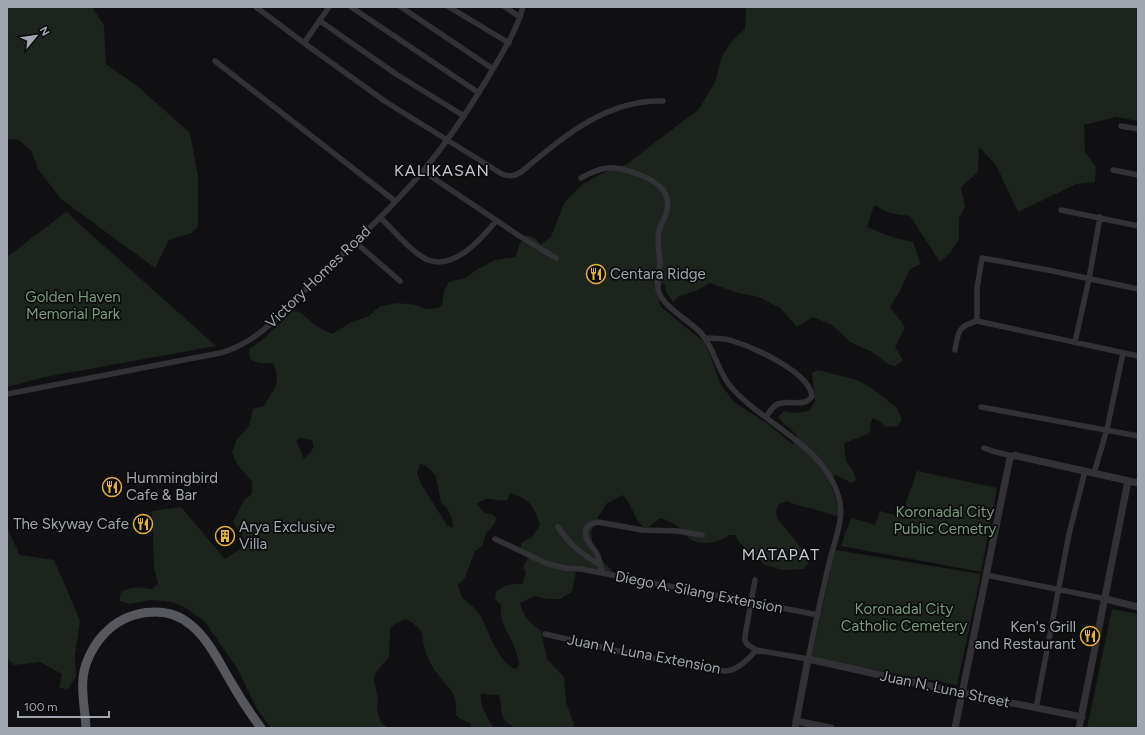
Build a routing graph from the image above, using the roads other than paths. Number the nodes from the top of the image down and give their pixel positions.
1 (256, 7) edge
2 (329, 7) edge
3 (350, 7) edge
4 (401, 7) edge
5 (449, 7) edge
6 (505, 7) edge
7 (523, 7) edge
8 (520, 17) junction
9 (320, 21) junction
10 (304, 43) junction
11 (509, 43) junction
12 (215, 61) dead end
13 (493, 69) junction
14 (479, 93) junction
15 (663, 101) dead end
16 (464, 116) junction
17 (1121, 126) dead end
18 (1138, 130) edge
19 (447, 140) junction
20 (1113, 170) dead end
21 (423, 171) junction
22 (1138, 175) edge
23 (581, 178) dead end
24 (395, 201) junction
25 (1061, 210) dead end
26 (380, 217) junction
27 (1100, 217) junction
28 (496, 221) junction
29 (1138, 226) edge
30 (355, 242) junction
31 (556, 258) dead end
32 (1089, 279) junction
33 (400, 281) dead end
34 (1138, 289) edge
35 (977, 321) junction
36 (705, 338) junction
37 (1075, 342) junction
38 (955, 350) dead end
39 (1123, 353) junction
40 (1138, 356) edge
41 (7, 394) edge
42 (981, 407) dead end
43 (766, 417) junction
44 (1107, 429) junction
45 (1138, 436) edge
46 (984, 448) dead end
47 (1012, 456) junction
48 (1085, 471) junction
49 (1094, 473) junction
50 (1128, 481) junction
51 (1138, 483) edge
52 (558, 528) dead end
53 (702, 535) dead end
54 (495, 539) dead end
55 (601, 565) junction
56 (602, 573) junction
57 (986, 575) junction
58 (755, 580) dead end
59 (1059, 589) junction
60 (1106, 599) junction
61 (751, 602) junction
62 (1138, 607) edge
63 (818, 615) junction
64 (545, 634) dead end
65 (756, 650) junction
66 (808, 659) junction
67 (962, 693) junction
68 (1036, 708) junction
69 (1082, 717) junction
70 (796, 724) edge
71 (86, 728) edge
72 (260, 728) edge
73 (831, 728) edge
74 (955, 728) edge
75 (1079, 728) edge

1 - 10 street
2 - 9 street
3 - 14 street
4 - 13 street
5 - 11 street
6 - 8 street
7 - 8 street, Victory Homes Road
8 - 11 street, Victory Homes Road
9 - 10 street
9 - 16 street
10 - 19 street
11 - 13 street, Victory Homes Road
12 - 24 street
13 - 14 street, Victory Homes Road
14 - 16 street, Victory Homes Road
15 - 19 street
16 - 19 street, Victory Homes Road
17 - 18 street
19 - 21 street, Victory Homes Road
20 - 22 street
21 - 24 street, Victory Homes Road
21 - 28 street
23 - 36 street
24 - 26 street, Victory Homes Road
25 - 27 street
26 - 28 street
26 - 30 street, Victory Homes Road
27 - 29 street
27 - 32 street
28 - 31 street
30 - 33 street
30 - 41 street, Victory Homes Road
32 - 34 street
32 - 35 street
32 - 37 street
35 - 37 street
35 - 38 street
36 - 43 street
36 - 43 street
37 - 39 street
39 - 40 street
39 - 44 street
42 - 44 street
43 - 63 street
44 - 45 street
44 - 49 street
46 - 47 street
47 - 48 street
47 - 57 street
48 - 49 street
48 - 59 street
49 - 50 street
50 - 51 street
50 - 60 street
52 - 55 street
53 - 55 street
54 - 56 street, Diego A. Silang Extension
55 - 56 street
56 - 61 street, Diego A. Silang Extension
57 - 59 street
57 - 67 street
58 - 61 street
59 - 60 street
59 - 68 street
60 - 62 street
60 - 69 street
61 - 63 street, Diego A. Silang Extension
61 - 65 street
63 - 66 street
64 - 65 street, Juan N. Luna Extension
65 - 66 street
66 - 67 street, Juan N. Luna Street
66 - 70 street
67 - 68 street, Juan N. Luna Street
67 - 74 street
68 - 69 street, Juan N. Luna Street
69 - 75 street
70 - 73 street
71 - 72 highway

